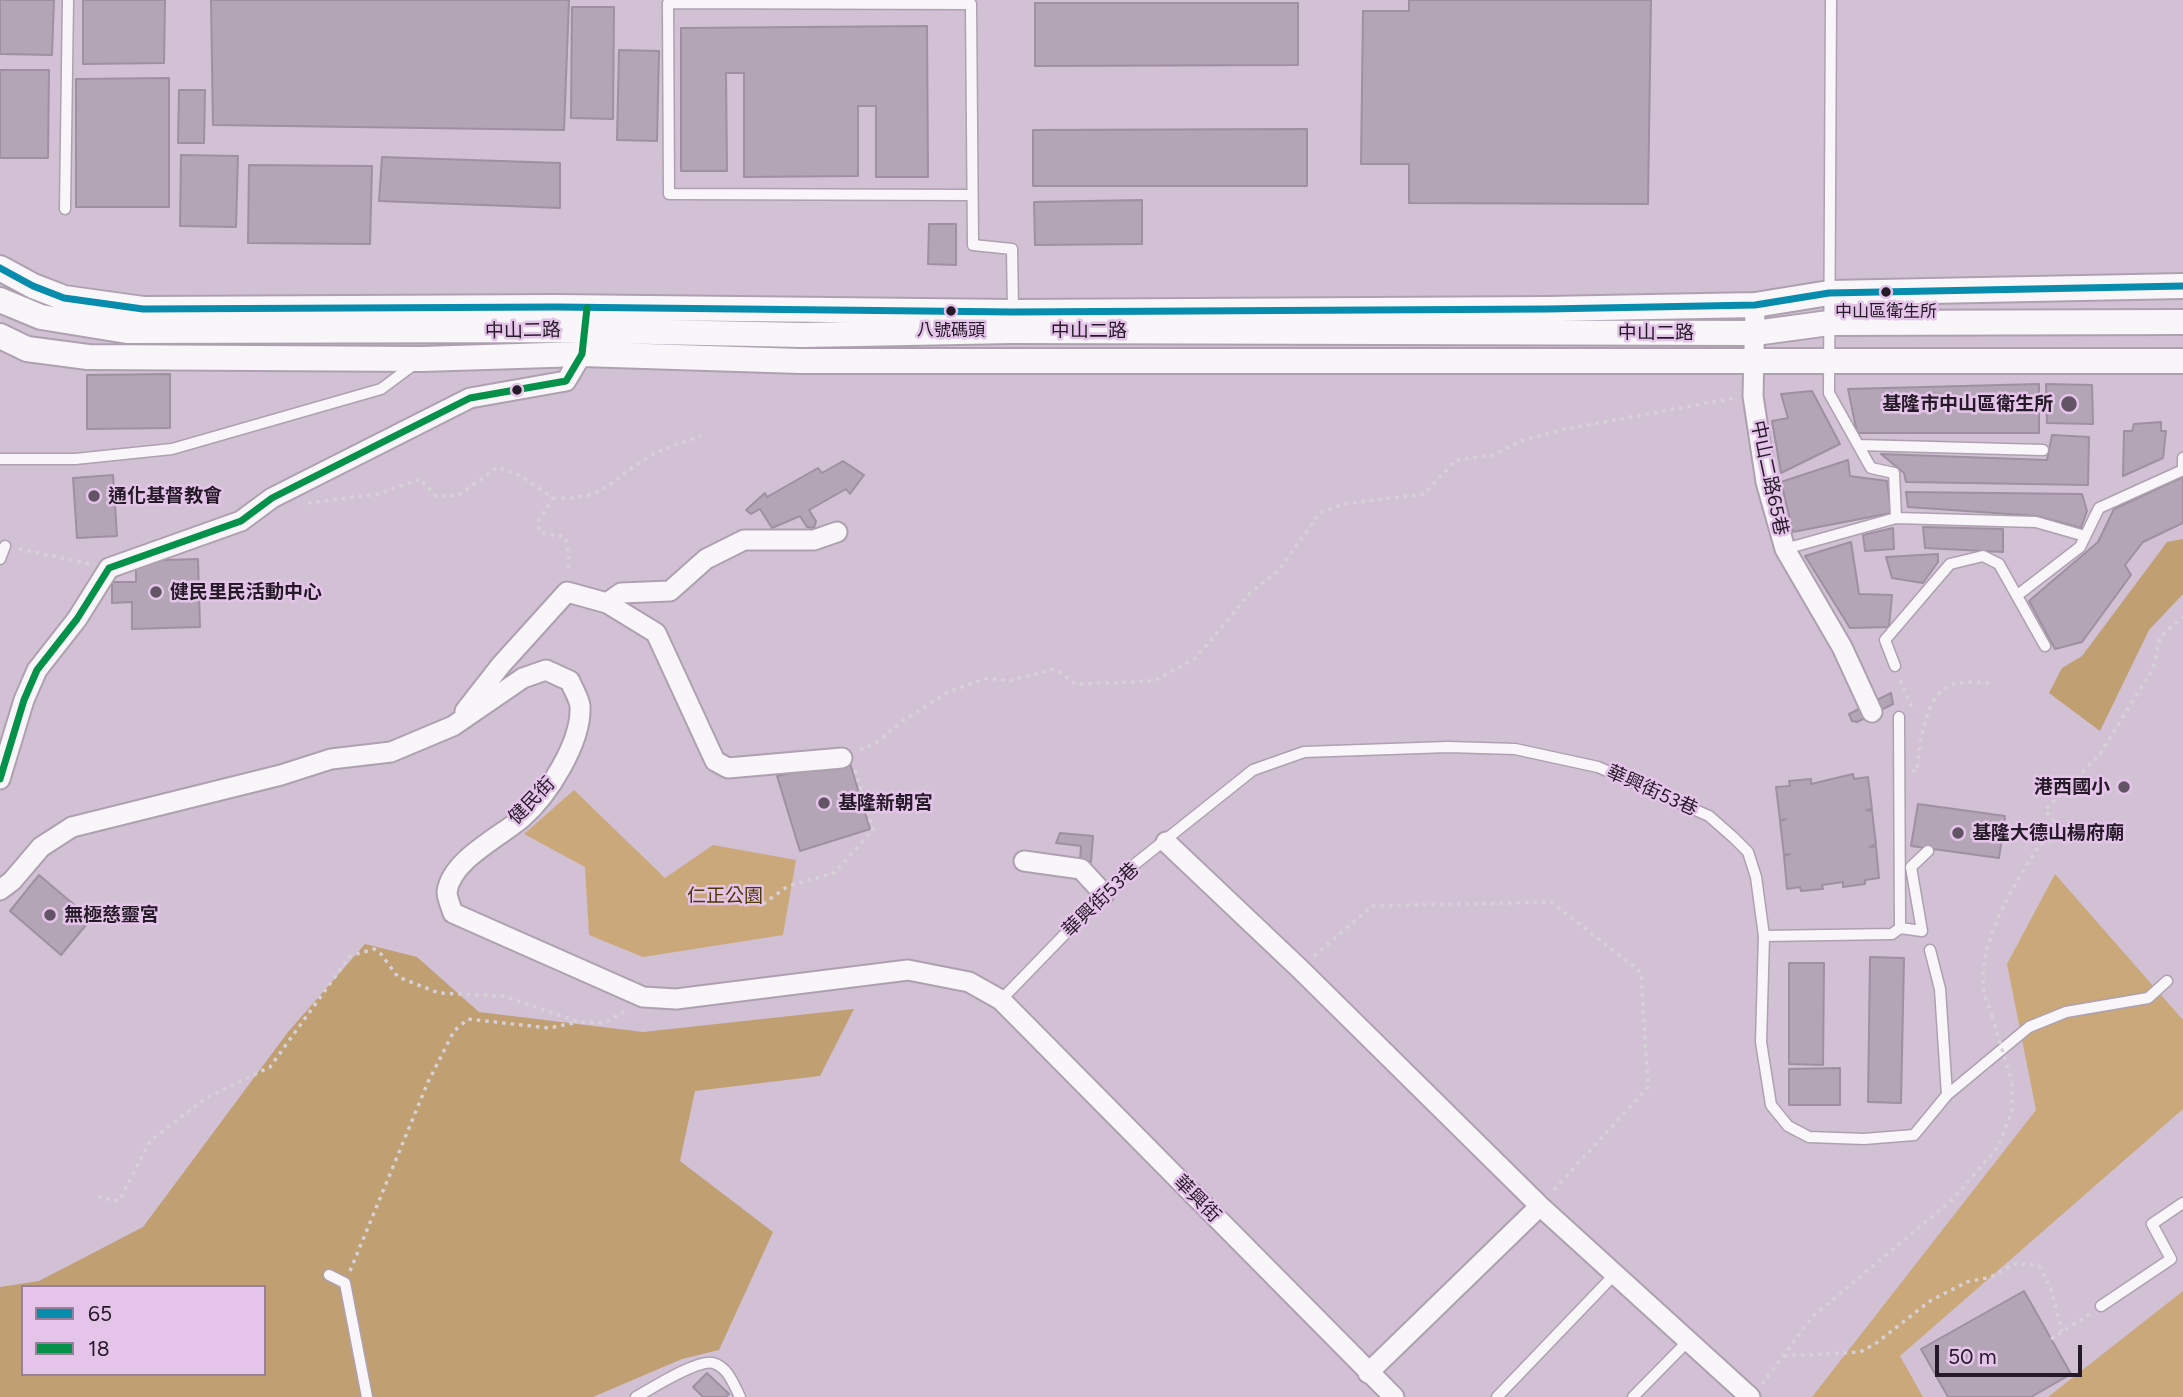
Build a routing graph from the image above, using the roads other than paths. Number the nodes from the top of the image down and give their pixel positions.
1 (68, 0) edge
2 (1831, 0) edge
3 (971, 195) junction
4 (65, 209) dead end
5 (0, 268) edge
6 (2183, 286) edge
7 (1829, 293) junction
8 (0, 300) edge
9 (1755, 305) junction
10 (2183, 322) edge
11 (1829, 323) junction
12 (585, 331) junction
13 (1755, 333) junction
14 (0, 336) edge
15 (1012, 339) junction
16 (422, 359) junction
17 (1752, 360) junction
18 (1828, 360) junction
19 (2183, 361) edge
20 (1858, 445) junction
21 (2043, 450) dead end
22 (2183, 458) edge
23 (0, 459) edge
24 (1896, 518) junction
25 (837, 532) dead end
26 (2085, 536) junction
27 (5, 546) road end
28 (1785, 549) junction
29 (0, 559) edge
30 (2019, 594) junction
31 (607, 603) junction
32 (2045, 646) dead end
33 (1895, 666) road end
34 (1872, 712) dead end
35 (1899, 717) dead end
36 (453, 726) junction
37 (846, 756) road end
38 (0, 779) edge
39 (1166, 842) junction
40 (1928, 852) dead end
41 (1024, 861) dead end
42 (0, 890) edge
43 (1104, 894) junction
44 (1900, 928) junction
45 (1764, 936) junction
46 (1930, 950) dead end
47 (2167, 981) dead end
48 (1001, 1000) junction
49 (1947, 1095) junction
50 (2183, 1203) edge
51 (1540, 1206) junction
52 (1615, 1274) junction
53 (329, 1275) dead end
54 (2101, 1306) road end
55 (1688, 1341) junction
56 (1368, 1373) junction
57 (1754, 1393) edge
58 (366, 1397) edge
59 (636, 1397) edge
60 (740, 1397) edge
61 (1394, 1397) edge
62 (1497, 1397) edge
63 (1633, 1397) edge

1 - 4 lane
2 - 7 lane
3 - 3 lane
3 - 15 lane
5 - 12 street, 中山二路
6 - 7 street, 中山二路
7 - 9 street, 中山二路
7 - 11 lane
8 - 12 street, 中山二路
9 - 13 street, 中山二路65巷
9 - 15 street, 中山二路
10 - 11 street, 中山二路
11 - 13 street, 中山二路
11 - 18 lane
12 - 15 street
12 - 15 street, 中山二路
12 - 16 street, 中山二路
12 - 38 street
13 - 15 street, 中山二路
13 - 17 street, 中山二路65巷
14 - 16 street, 中山二路
15 - 17 street, 中山二路
16 - 23 lane
17 - 18 street, 中山二路
17 - 28 street, 中山二路65巷
18 - 19 street, 中山二路
18 - 20 lane
20 - 21 lane
20 - 24 lane
22 - 26 lane
24 - 26 lane
24 - 28 lane
25 - 31 street
26 - 30 lane
27 - 29 lane
28 - 34 street, 中山二路65巷
30 - 32 lane
30 - 33 lane
31 - 36 street
31 - 37 street
35 - 44 lane
36 - 42 street, 健民街
36 - 48 street, 健民街
39 - 43 lane, 華興街53巷
39 - 45 lane, 華興街53巷
39 - 51 street
40 - 44 lane
41 - 43 street
43 - 48 lane, 華興街53巷
44 - 45 lane
45 - 49 lane, 華興街53巷
46 - 49 lane
47 - 49 lane, 華興街53巷
48 - 56 street, 華興街
50 - 54 lane
51 - 52 street
51 - 56 street
52 - 55 street
52 - 62 lane
53 - 58 lane
55 - 57 street
55 - 63 lane
56 - 61 street, 華興街
59 - 60 lane

